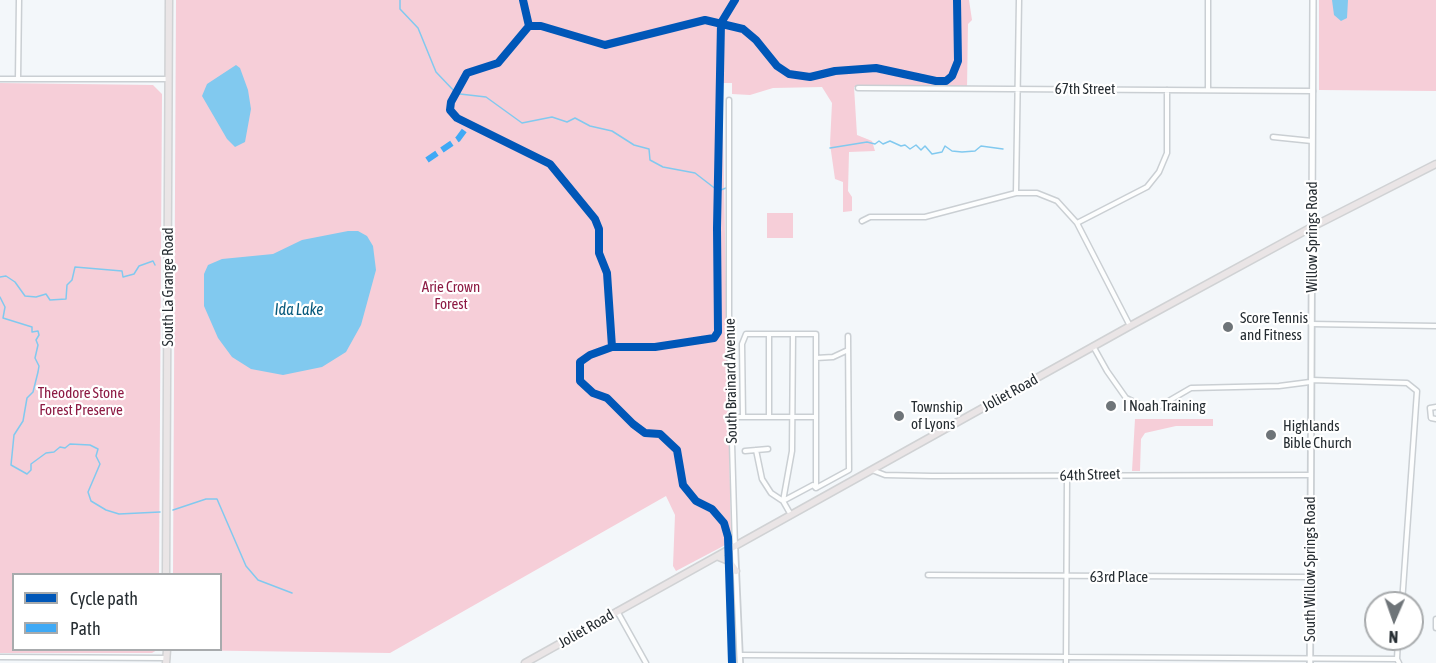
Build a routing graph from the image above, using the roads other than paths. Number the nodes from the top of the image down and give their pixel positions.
1 (19, 0) edge
2 (169, 0) edge
3 (1019, 0) edge
4 (1208, 0) edge
5 (1313, 0) edge
6 (18, 78) junction
7 (0, 79) edge
8 (169, 79) junction
9 (858, 88) dead end
10 (1017, 89) junction
11 (1167, 89) junction
12 (1208, 90) junction
13 (1313, 92) junction
14 (729, 100) dead end
15 (1273, 137) dead end
16 (1312, 141) junction
17 (1436, 164) edge
18 (1016, 193) junction
19 (862, 221) dead end
20 (1077, 223) junction
21 (1312, 227) junction
22 (1311, 324) junction
23 (1130, 326) junction
24 (1436, 326) edge
25 (769, 334) junction
26 (793, 334) junction
27 (848, 336) dead end
28 (1093, 346) junction
29 (848, 350) junction
30 (816, 358) junction
31 (1311, 381) junction
32 (1436, 407) edge
33 (732, 417) junction
34 (743, 417) junction
35 (769, 417) junction
36 (794, 417) junction
37 (816, 417) junction
38 (1436, 418) edge
39 (768, 449) dead end
40 (756, 450) junction
41 (745, 451) dead end
42 (871, 470) junction
43 (1310, 475) junction
44 (1067, 477) junction
45 (816, 488) junction
46 (783, 501) junction
47 (790, 514) junction
48 (735, 549) junction
49 (719, 556) junction
50 (736, 571) junction
51 (166, 573) edge
52 (928, 575) dead end
53 (1066, 576) junction
54 (1310, 577) junction
55 (1403, 591) edge
56 (617, 611) junction
57 (1436, 619) edge
58 (1436, 628) edge
59 (740, 655) junction
60 (0, 657) edge
61 (869, 657) junction
62 (957, 657) junction
63 (166, 661) edge
64 (1066, 661) edge
65 (1398, 661) edge
66 (1310, 662) edge
67 (525, 663) edge
68 (646, 663) edge
69 (740, 663) edge
70 (869, 663) edge
71 (957, 663) edge

1 - 6 street
2 - 8 main road, South La Grange Road
3 - 10 street
4 - 12 street
5 - 13 main road, Willow Springs Road
6 - 7 street
6 - 8 street
8 - 51 main road, South La Grange Road
9 - 10 street, 67th Street
10 - 11 street, 67th Street
10 - 18 street
11 - 12 street, 67th Street
11 - 20 street
12 - 13 street, 67th Street
13 - 16 main road, Willow Springs Road
14 - 33 street, South Brainard Avenue
15 - 16 street
16 - 21 main road, Willow Springs Road
17 - 21 main road, Joliet Road
18 - 19 street
18 - 20 street
20 - 23 street
21 - 22 street, Willow Springs Road
21 - 23 main road, Joliet Road
22 - 24 street
22 - 31 street, Willow Springs Road
23 - 28 main road, Joliet Road
25 - 26 street
25 - 34 street
25 - 35 street
26 - 30 street
26 - 36 street
27 - 29 street
28 - 31 street
28 - 42 main road, Joliet Road
29 - 30 street
29 - 45 street
30 - 37 street
31 - 43 street, Willow Springs Road
31 - 55 street
32 - 38 street
33 - 34 street
33 - 48 street, South Brainard Avenue
34 - 35 street
35 - 36 street
36 - 37 street
36 - 46 street
37 - 45 street
39 - 40 street
40 - 41 street
40 - 46 street
42 - 44 street, 64th Street
42 - 47 main road, Joliet Road
43 - 44 street, 64th Street
43 - 54 street, South Willow Springs Road
44 - 53 street
45 - 46 street
46 - 47 street
47 - 48 main road, Joliet Road
48 - 49 main road, Joliet Road
48 - 50 street, South Brainard Avenue
49 - 50 main road
49 - 56 main road, Joliet Road
50 - 59 street, South Brainard Avenue
52 - 53 street, 63rd Place
53 - 54 street, 63rd Place
53 - 64 street
54 - 66 street, South Willow Springs Road
56 - 67 main road, Joliet Road
56 - 68 street
57 - 58 street
59 - 61 street
59 - 69 street, South Brainard Avenue
60 - 63 street
61 - 62 street
61 - 70 street
62 - 64 street
62 - 71 street
64 - 66 street
65 - 66 street

